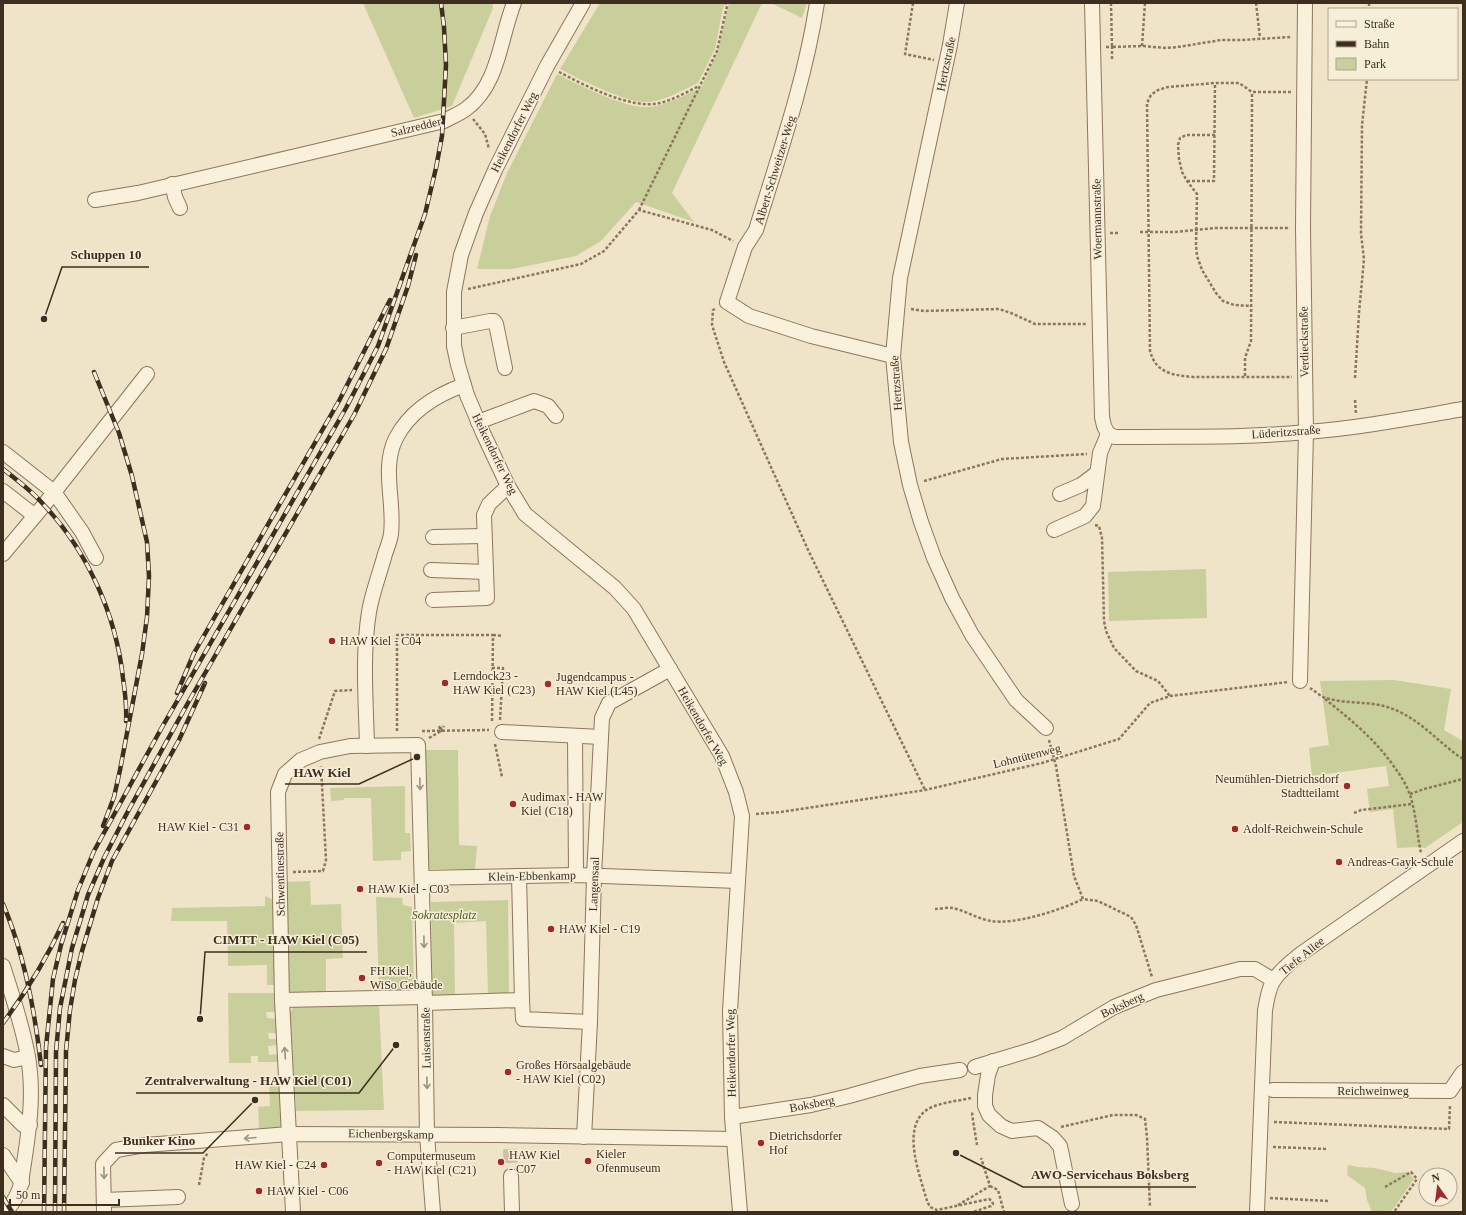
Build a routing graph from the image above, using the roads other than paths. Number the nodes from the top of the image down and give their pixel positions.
1 (514, 3) edge
2 (583, 3) edge
3 (817, 3) edge
4 (957, 3) edge
5 (1092, 3) edge
6 (1305, 3) edge
7 (172, 184) junction
8 (94, 200) dead end
9 (180, 208) dead end
10 (453, 328) junction
11 (893, 356) junction
12 (505, 368) dead end
13 (147, 374) dead end
14 (464, 385) junction
15 (1463, 409) edge
16 (556, 416) dead end
17 (478, 422) junction
18 (1306, 432) junction
19 (1108, 434) junction
20 (3, 452) edge
21 (1096, 473) junction
22 (508, 486) junction
23 (3, 491) edge
24 (54, 492) junction
25 (1060, 494) dead end
26 (34, 516) junction
27 (1054, 530) dead end
28 (484, 536) junction
29 (433, 537) dead end
30 (3, 554) edge
31 (96, 558) dead end
32 (431, 570) dead end
33 (486, 572) junction
34 (433, 600) dead end
35 (670, 670) junction
36 (1300, 681) road end
37 (1046, 728) road end
38 (498, 735) road end
39 (575, 736) junction
40 (601, 737) junction
41 (419, 738) joint
42 (367, 746) junction
43 (1463, 842) edge
44 (576, 875) junction
45 (518, 876) junction
46 (594, 876) junction
47 (422, 878) junction
48 (738, 881) junction
49 (3, 966) edge
50 (1273, 980) junction
51 (282, 1000) junction
52 (425, 1000) junction
53 (522, 1000) junction
54 (590, 1022) junction
55 (3, 1056) edge
56 (28, 1058) junction
57 (993, 1061) junction
58 (975, 1067) dead end
59 (960, 1070) dead end
60 (1463, 1072) edge
61 (1273, 1090) dead end
62 (3, 1105) edge
63 (732, 1117) junction
64 (30, 1125) junction
65 (289, 1134) junction
66 (427, 1135) junction
67 (584, 1137) junction
68 (734, 1139) junction
69 (3, 1156) edge
70 (511, 1176) tunnel mouth
71 (22, 1183) junction
72 (178, 1197) dead end
73 (1072, 1204) dead end
74 (104, 1206) edge
75 (3, 1212) edge
76 (293, 1212) edge
77 (433, 1212) edge
78 (512, 1212) edge
79 (740, 1212) edge
80 (1257, 1212) edge

1 - 7 street, Salzredder
2 - 10 street, Heikendorfer Weg
3 - 11 street, Albert-Schweitzer-Weg
4 - 11 street, Hertzstraße
5 - 19 street, Woermannstraße
6 - 18 street, Verdieckstraße
7 - 8 street, Salzredder
7 - 9 street
10 - 12 street
10 - 14 street, Heikendorfer Weg
11 - 37 street, Hertzstraße
13 - 24 street
14 - 17 street, Heikendorfer Weg
14 - 42 street
15 - 18 street, Lüderitzstraße
16 - 17 street
17 - 22 street, Heikendorfer Weg
18 - 19 street, Lüderitzstraße
18 - 36 street, Verdieckstraße
19 - 21 street
20 - 24 street
21 - 25 street
21 - 27 street
22 - 28 street
22 - 35 street, Heikendorfer Weg
23 - 26 street
24 - 26 street
24 - 31 street
26 - 30 street
28 - 29 street
28 - 33 street
32 - 33 street
33 - 34 street
35 - 40 street, Langensaal
35 - 48 street, Heikendorfer Weg
38 - 39 street
39 - 40 street
39 - 44 street
40 - 46 street, Langensaal
41 - 42 street, Schwentinestraße
41 -> 47 street, Luisenstraße
42 - 51 street, Schwentinestraße
43 - 50 street, Tiefe Allee
44 - 45 street, Klein-Ebbenkamp
44 - 46 street, Klein-Ebbenkamp
45 - 47 street, Klein-Ebbenkamp
45 - 53 street
46 - 48 street, Klein-Ebbenkamp
46 - 54 street, Langensaal
47 -> 52 street, Luisenstraße
48 - 63 street, Heikendorfer Weg
49 - 56 street
50 - 57 street, Boksberg
50 - 80 street, Tiefe Allee
51 - 52 street
65 -> 51 street, Schwentinestraße
52 - 53 street
52 -> 66 street, Luisenstraße
53 - 54 street
54 - 67 street, Langensaal
55 - 56 street
56 - 64 street
57 - 58 street, Boksberg
57 - 73 street
59 - 63 street, Boksberg
60 - 61 street, Reichweinweg
62 - 64 street
63 - 68 street, Heikendorfer Weg
64 - 71 street
65 - 66 street, Eichenbergskamp
65 -> 74 street, Eichenbergskamp
65 - 76 street, Schwentinestraße
66 - 67 street, Eichenbergskamp
66 - 77 street, Luisenstraße
67 - 68 street, Eichenbergskamp
68 - 79 street, Heikendorfer Weg
69 - 71 street
70 - 78 street
71 - 75 street
72 - 74 street

